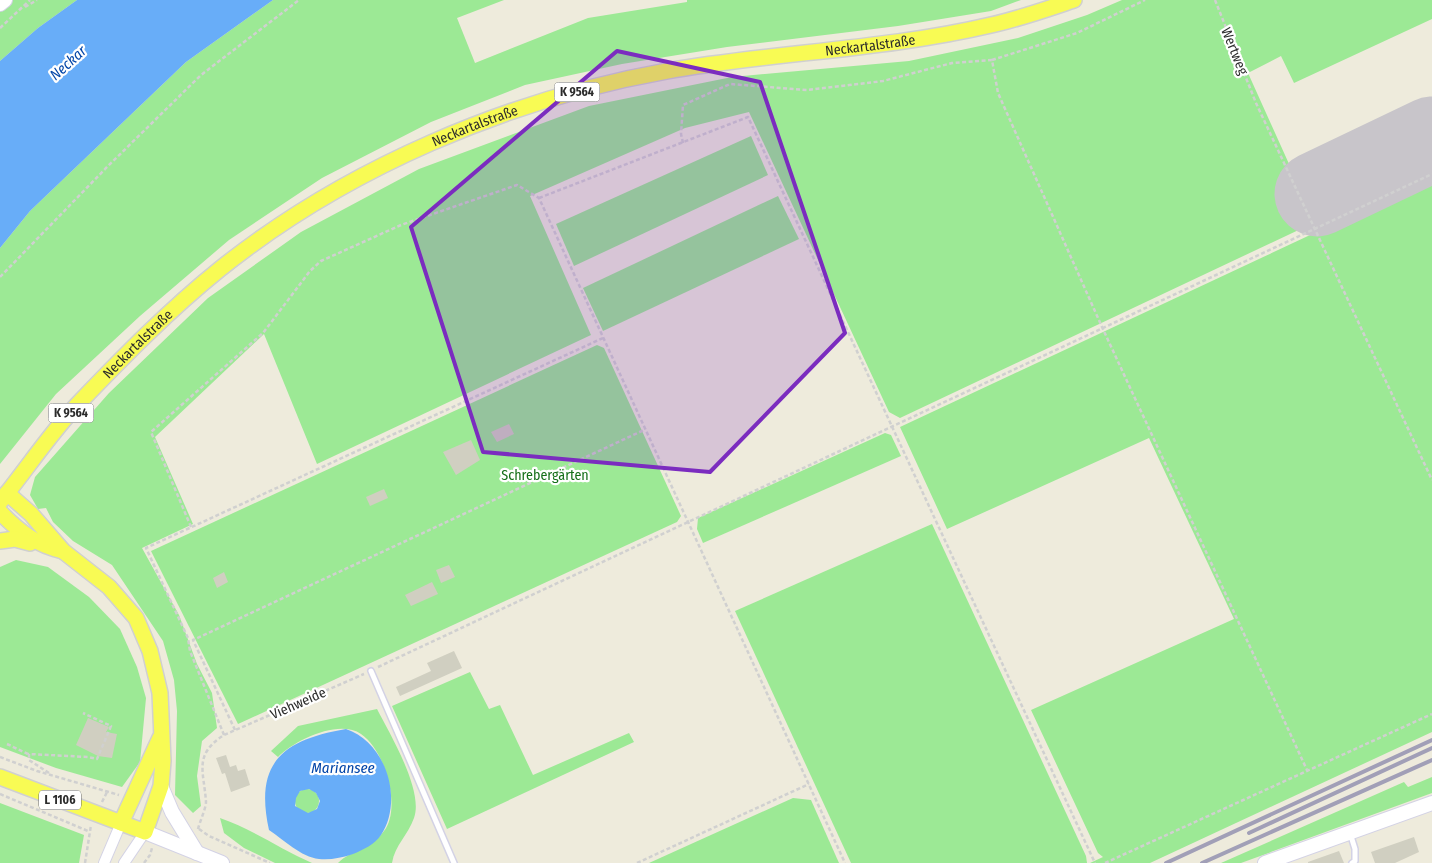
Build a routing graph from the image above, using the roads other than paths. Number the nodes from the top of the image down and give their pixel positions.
1 (5, 0) edge
2 (1074, 0) edge
3 (0, 4) edge
4 (4, 498) edge
5 (0, 512) edge
6 (0, 541) edge
7 (44, 546) junction
8 (63, 551) junction
9 (371, 671) road end
10 (162, 735) junction
11 (0, 777) edge
12 (161, 786) junction
13 (1432, 804) edge
14 (121, 823) junction
15 (145, 832) junction
16 (1349, 832) junction
17 (197, 852) junction
18 (104, 863) edge
19 (124, 863) edge
20 (222, 863) edge
21 (454, 863) edge
22 (1264, 863) edge
23 (1352, 863) edge

1 - 3 main road
2 - 4 main road, Neckartalstraße / K 9564
4 - 8 main road
5 - 7 main road
6 - 7 main road
7 - 8 main road
8 - 10 main road
9 - 21 lane
10 - 12 main road
10 - 14 main road
11 - 14 main road, L 1106
12 - 15 main road
12 - 17 main road
13 - 16 main road
14 - 15 main road, L 1106
14 - 18 street
15 - 17 main road, L 1106
15 - 19 street
16 - 22 main road
16 - 23 lane
17 - 20 main road, L 1106

